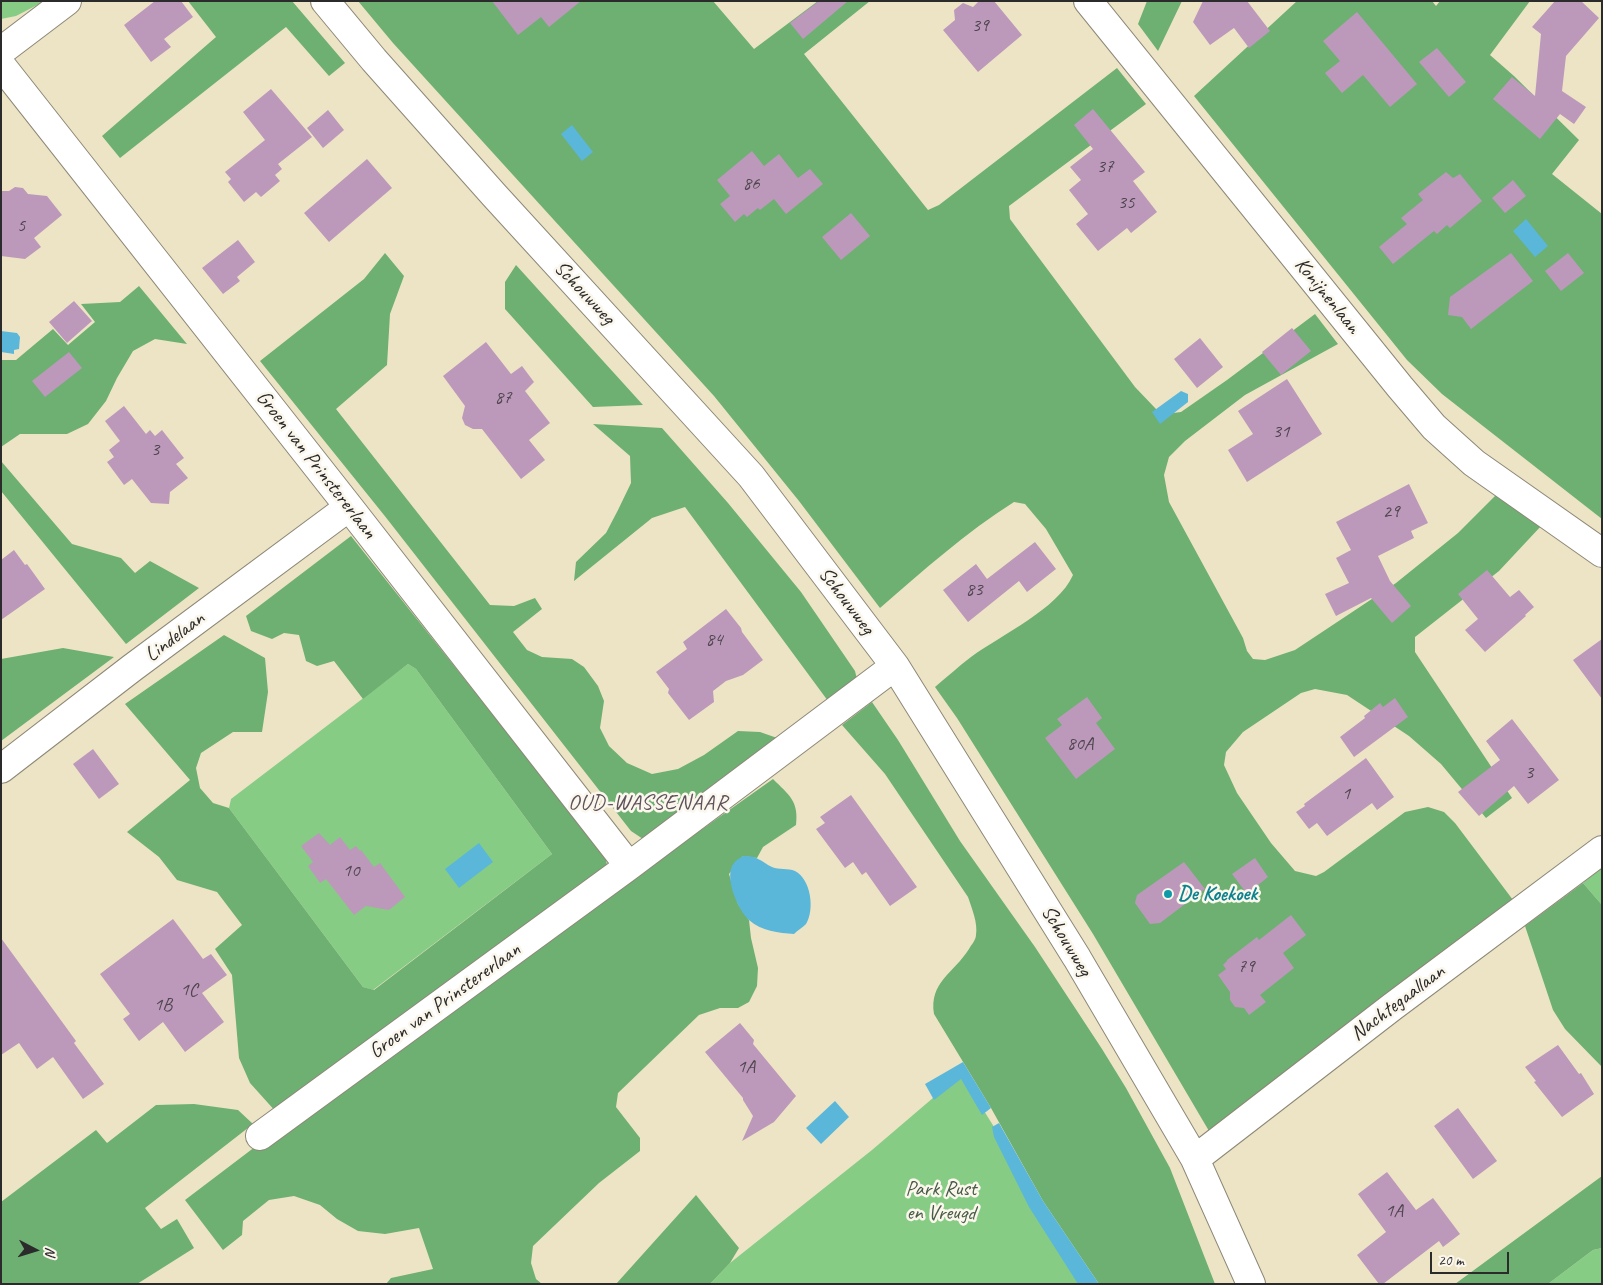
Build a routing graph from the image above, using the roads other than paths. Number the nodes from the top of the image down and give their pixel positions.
1 (67, 1) edge
2 (325, 1) edge
3 (1088, 1) edge
4 (1, 51) edge
5 (1, 65) edge
6 (349, 507) junction
7 (1602, 553) edge
8 (895, 666) junction
9 (1, 769) edge
10 (1602, 850) edge
11 (629, 866) junction
12 (260, 1136) dead end
13 (1195, 1159) junction
14 (1251, 1284) edge

1 - 4 street
2 - 8 street, Schouwweg
3 - 7 street, Konijnenlaan
5 - 6 street, Groen van Prinstererlaan
6 - 9 street, Lindelaan
6 - 11 street, Groen van Prinstererlaan
8 - 11 street, Groen van Prinstererlaan
8 - 13 street, Schouwweg
10 - 13 street, Nachtegaallaan
11 - 12 street, Groen van Prinstererlaan
13 - 14 street, Schouwweg

